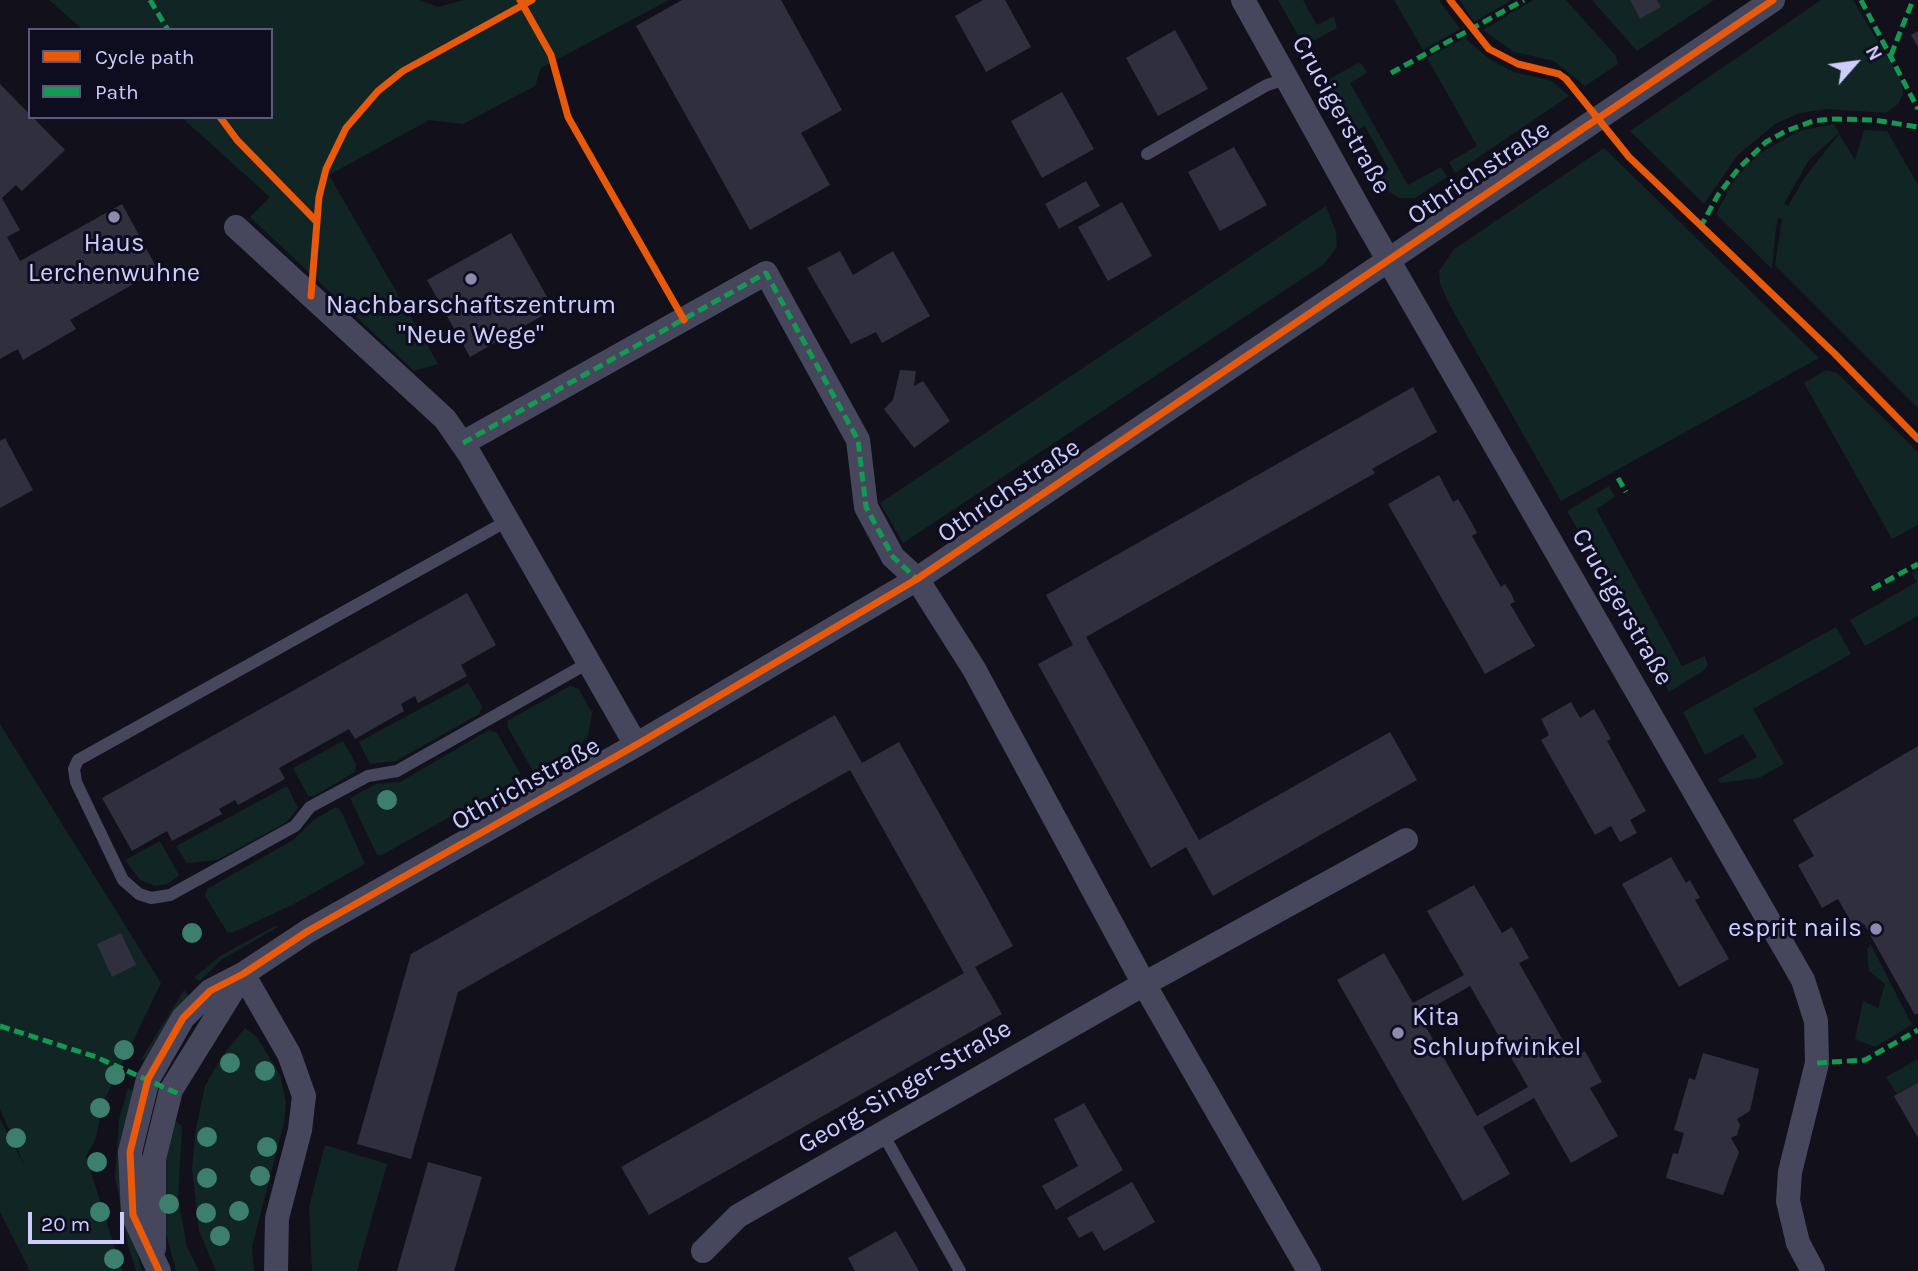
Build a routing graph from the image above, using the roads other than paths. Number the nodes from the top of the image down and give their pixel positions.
1 (1243, 0) edge
2 (1773, 0) edge
3 (1286, 79) junction
4 (1147, 154) dead end
5 (236, 227) dead end
6 (1388, 259) junction
7 (463, 443) junction
8 (506, 521) junction
9 (917, 579) junction
10 (588, 663) junction
11 (636, 746) junction
12 (1406, 840) dead end
13 (243, 974) junction
14 (1144, 984) junction
15 (883, 1134) junction
16 (703, 1251) dead end
17 (157, 1265) edge
18 (276, 1271) edge
19 (960, 1271) edge
20 (1309, 1271) edge
21 (1814, 1271) edge

1 - 3 street, Crucigerstraße
2 - 6 street, Othrichstraße
3 - 4 lane
3 - 6 street, Crucigerstraße
5 - 7 street, Othrichstraße
6 - 9 street, Othrichstraße
6 - 21 street, Crucigerstraße
7 - 8 street, Othrichstraße
7 - 9 street
8 - 10 street, Othrichstraße
8 - 10 lane
9 - 11 street, Othrichstraße
9 - 14 street
10 - 11 street, Othrichstraße
11 - 13 street, Othrichstraße
12 - 14 street, Georg-Singer-Straße
13 - 17 street, Othrichstraße
13 - 18 street
14 - 15 street, Georg-Singer-Straße
14 - 20 street
15 - 16 street, Georg-Singer-Straße
15 - 19 lane

